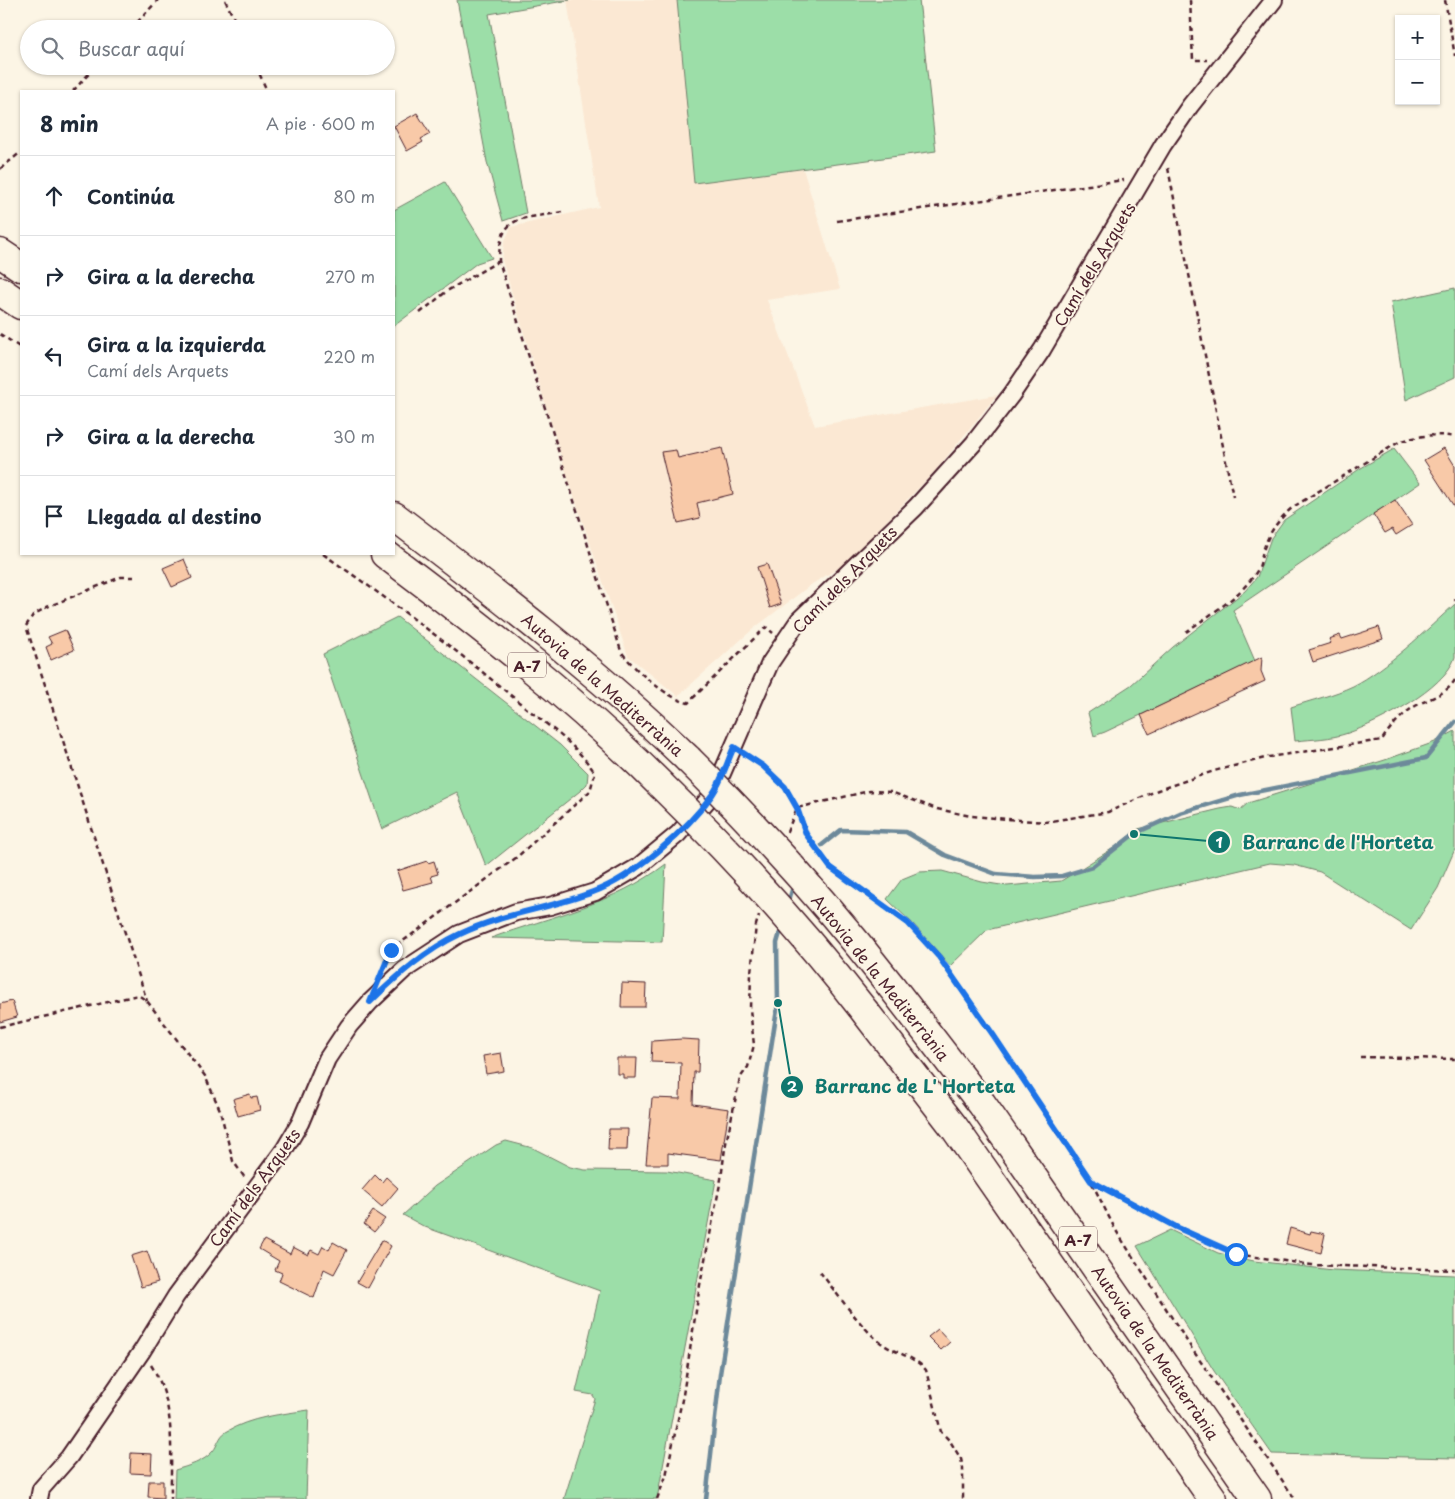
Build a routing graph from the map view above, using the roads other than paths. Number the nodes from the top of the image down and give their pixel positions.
1 (1274, 0) edge
2 (0, 253) edge
3 (20, 265) edge
4 (0, 291) edge
5 (20, 305) edge
6 (395, 517) edge
7 (387, 555) edge
8 (40, 1494) edge
9 (28, 1499) edge
10 (1213, 1499) edge
11 (1257, 1499) edge

1 - 8 street, Camí dels Arquets
2 - 3 highway
4 - 5 highway
6 - 11 highway, Autovia de la Mediterrània / A-7, bridge
7 - 10 highway, Autovia de la Mediterrània / A-7, bridge
8 - 9 street, Camí dels Arquets

